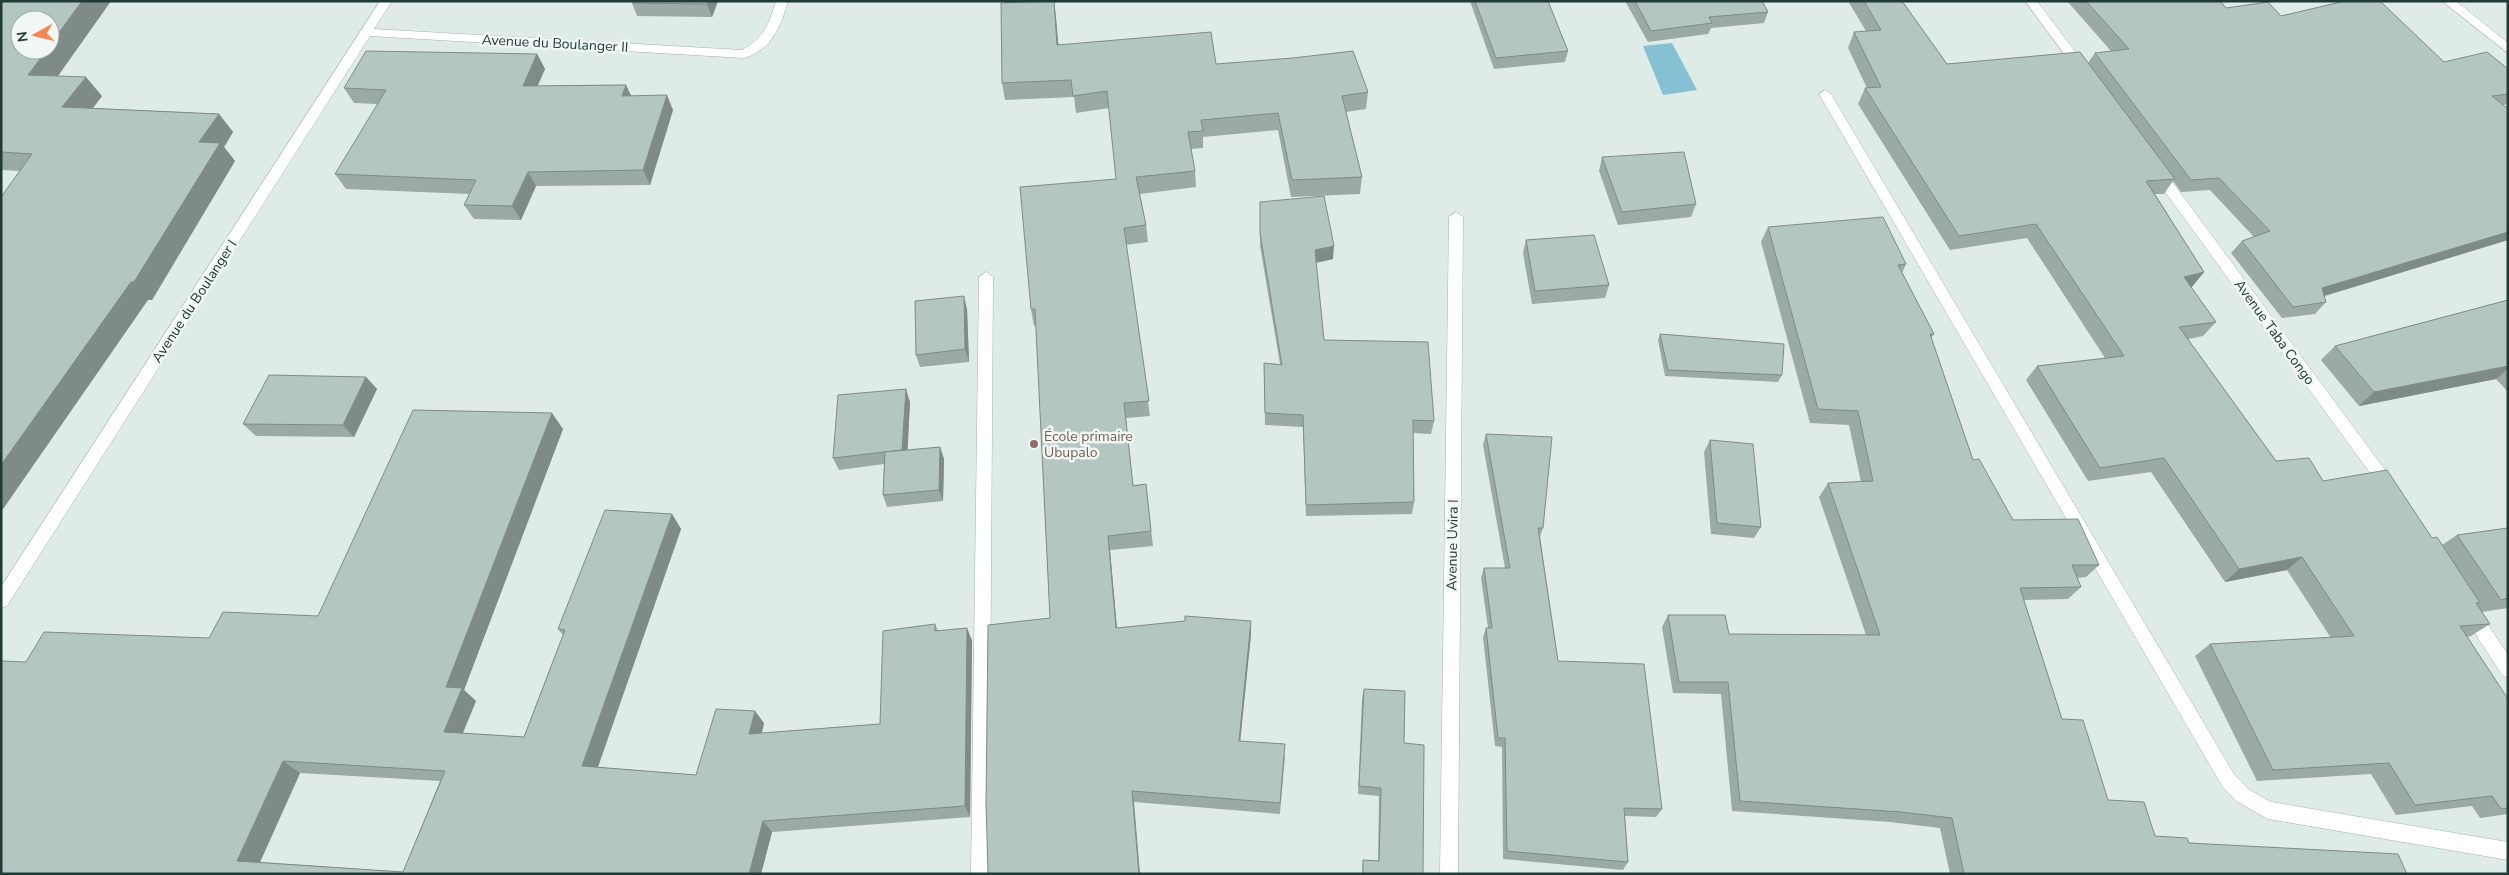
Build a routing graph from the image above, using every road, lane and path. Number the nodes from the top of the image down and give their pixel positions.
1 (386, 1) edge
2 (782, 1) edge
3 (2031, 1) edge
4 (2448, 1) edge
5 (366, 32) junction
6 (2508, 49) edge
7 (2089, 80) edge
8 (1825, 94) dead end
9 (2148, 159) edge
10 (1456, 217) dead end
11 (986, 277) dead end
12 (2396, 496) edge
13 (1, 601) edge
14 (2464, 603) edge
15 (2508, 670) edge
16 (2508, 851) edge
17 (980, 874) edge
18 (1449, 874) edge

1 - 5 street, Avenue du Boulanger I
2 - 5 street, Avenue du Boulanger II
3 - 7 street
4 - 6 street
5 - 13 street, Avenue du Boulanger I
8 - 16 street
9 - 12 street, Avenue Taba Congo
10 - 18 street, Avenue Uvira I
11 - 17 street
14 - 15 street

